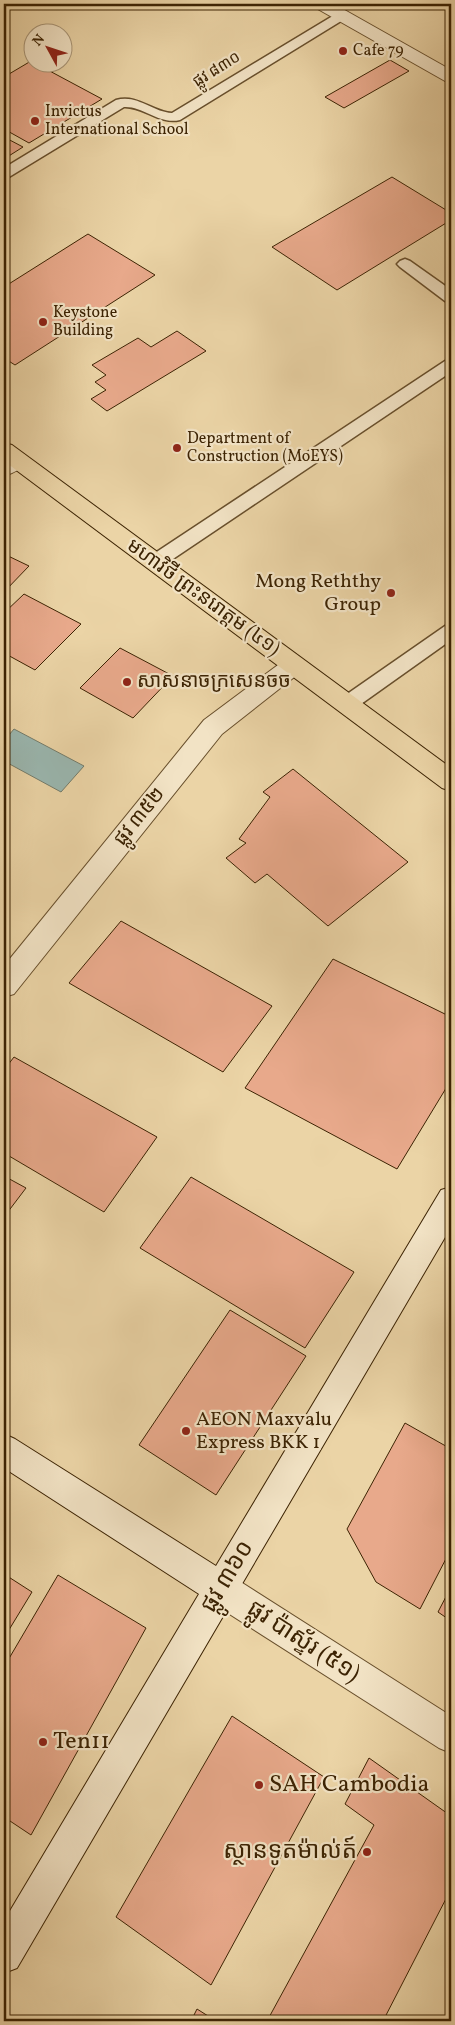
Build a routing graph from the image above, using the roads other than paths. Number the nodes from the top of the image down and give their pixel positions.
1 (322, 4) edge
2 (341, 15) junction
3 (451, 77) edge
4 (4, 174) edge
5 (405, 264) dead end
6 (451, 297) edge
7 (451, 365) edge
8 (8, 459) edge
9 (155, 562) junction
10 (451, 631) edge
11 (294, 665) junction
12 (347, 704) junction
13 (451, 781) edge
14 (4, 986) edge
15 (451, 1200) edge
16 (4, 1450) edge
17 (221, 1589) junction
18 (451, 1736) edge
19 (4, 1955) edge

1 - 2 street
2 - 3 street
2 - 4 lane, ផ្លូវ ៨៣០
5 - 6 lane
7 - 9 lane
8 - 9 main road, មហាវិថី ព្រះនរោត្តម (៤១)
9 - 11 main road, មហាវិថី ព្រះនរោត្តម (៤១)
10 - 12 lane
11 - 12 main road, មហាវិថី ព្រះនរោត្តម (៤១)
11 - 14 street, ផ្លូវ ៣៥២
12 - 13 main road, មហាវិថី ព្រះនរោត្តម (៤១)
15 - 17 street, ផ្លូវ ៣៦០
16 - 17 street, ផ្លូវ ប៉ាស្ទ័រ (៥១)
17 - 18 street, ផ្លូវ ប៉ាស្ទ័រ (៥១)
17 - 19 street, ផ្លូវ ៣៦០

